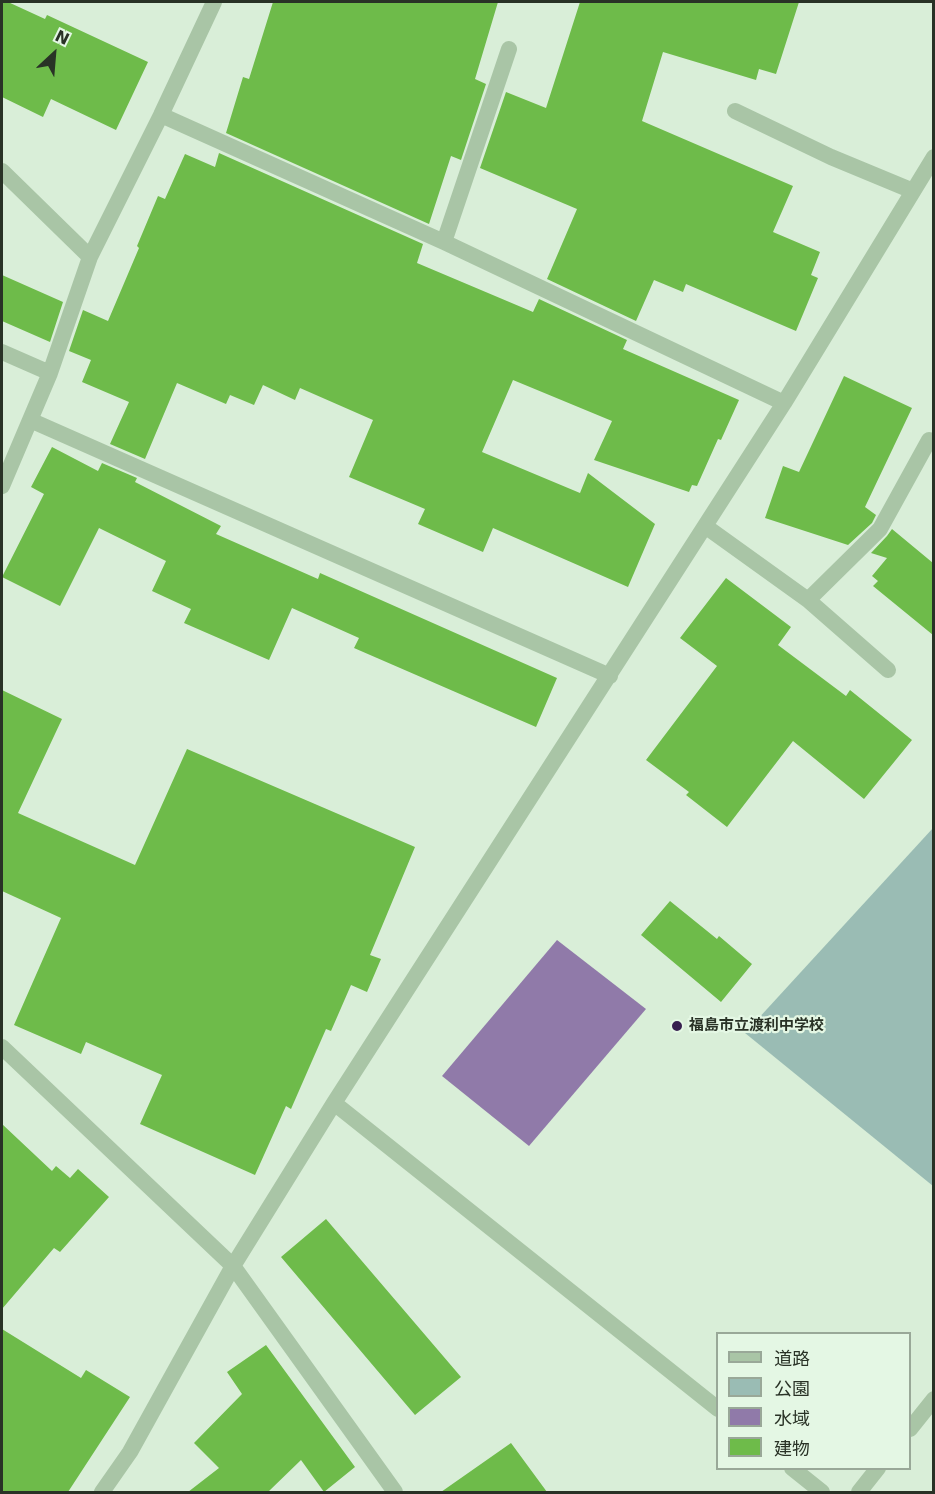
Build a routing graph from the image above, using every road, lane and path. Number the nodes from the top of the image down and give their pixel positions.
1 (214, 2) edge
2 (509, 49) dead end
3 (735, 111) dead end
4 (161, 115) junction
5 (933, 157) edge
6 (2, 171) edge
7 (913, 191) junction
8 (444, 242) junction
9 (90, 257) junction
10 (2, 352) edge
11 (50, 373) junction
12 (784, 403) junction
13 (30, 420) junction
14 (933, 442) edge
15 (2, 486) edge
16 (705, 526) junction
17 (808, 600) junction
18 (888, 670) dead end
19 (610, 676) junction
20 (2, 1047) edge
21 (334, 1103) junction
22 (233, 1266) junction
23 (933, 1399) edge
24 (716, 1408) edge
25 (911, 1426) edge
26 (794, 1470) edge
27 (876, 1470) edge
28 (102, 1492) edge
29 (394, 1492) edge
30 (822, 1492) edge
31 (859, 1492) edge

1 - 4 street
2 - 8 street
3 - 7 street
4 - 8 street
4 - 9 street
5 - 7 street
6 - 9 street
7 - 12 street
8 - 12 street
9 - 11 street
10 - 11 street
11 - 13 street
12 - 16 street
13 - 15 street
13 - 19 street
14 - 17 street
16 - 17 street
16 - 19 street
17 - 18 street
19 - 21 street
20 - 22 street
21 - 22 street
21 - 24 street
22 - 28 street
22 - 29 street
23 - 25 street
26 - 30 street
27 - 31 street

